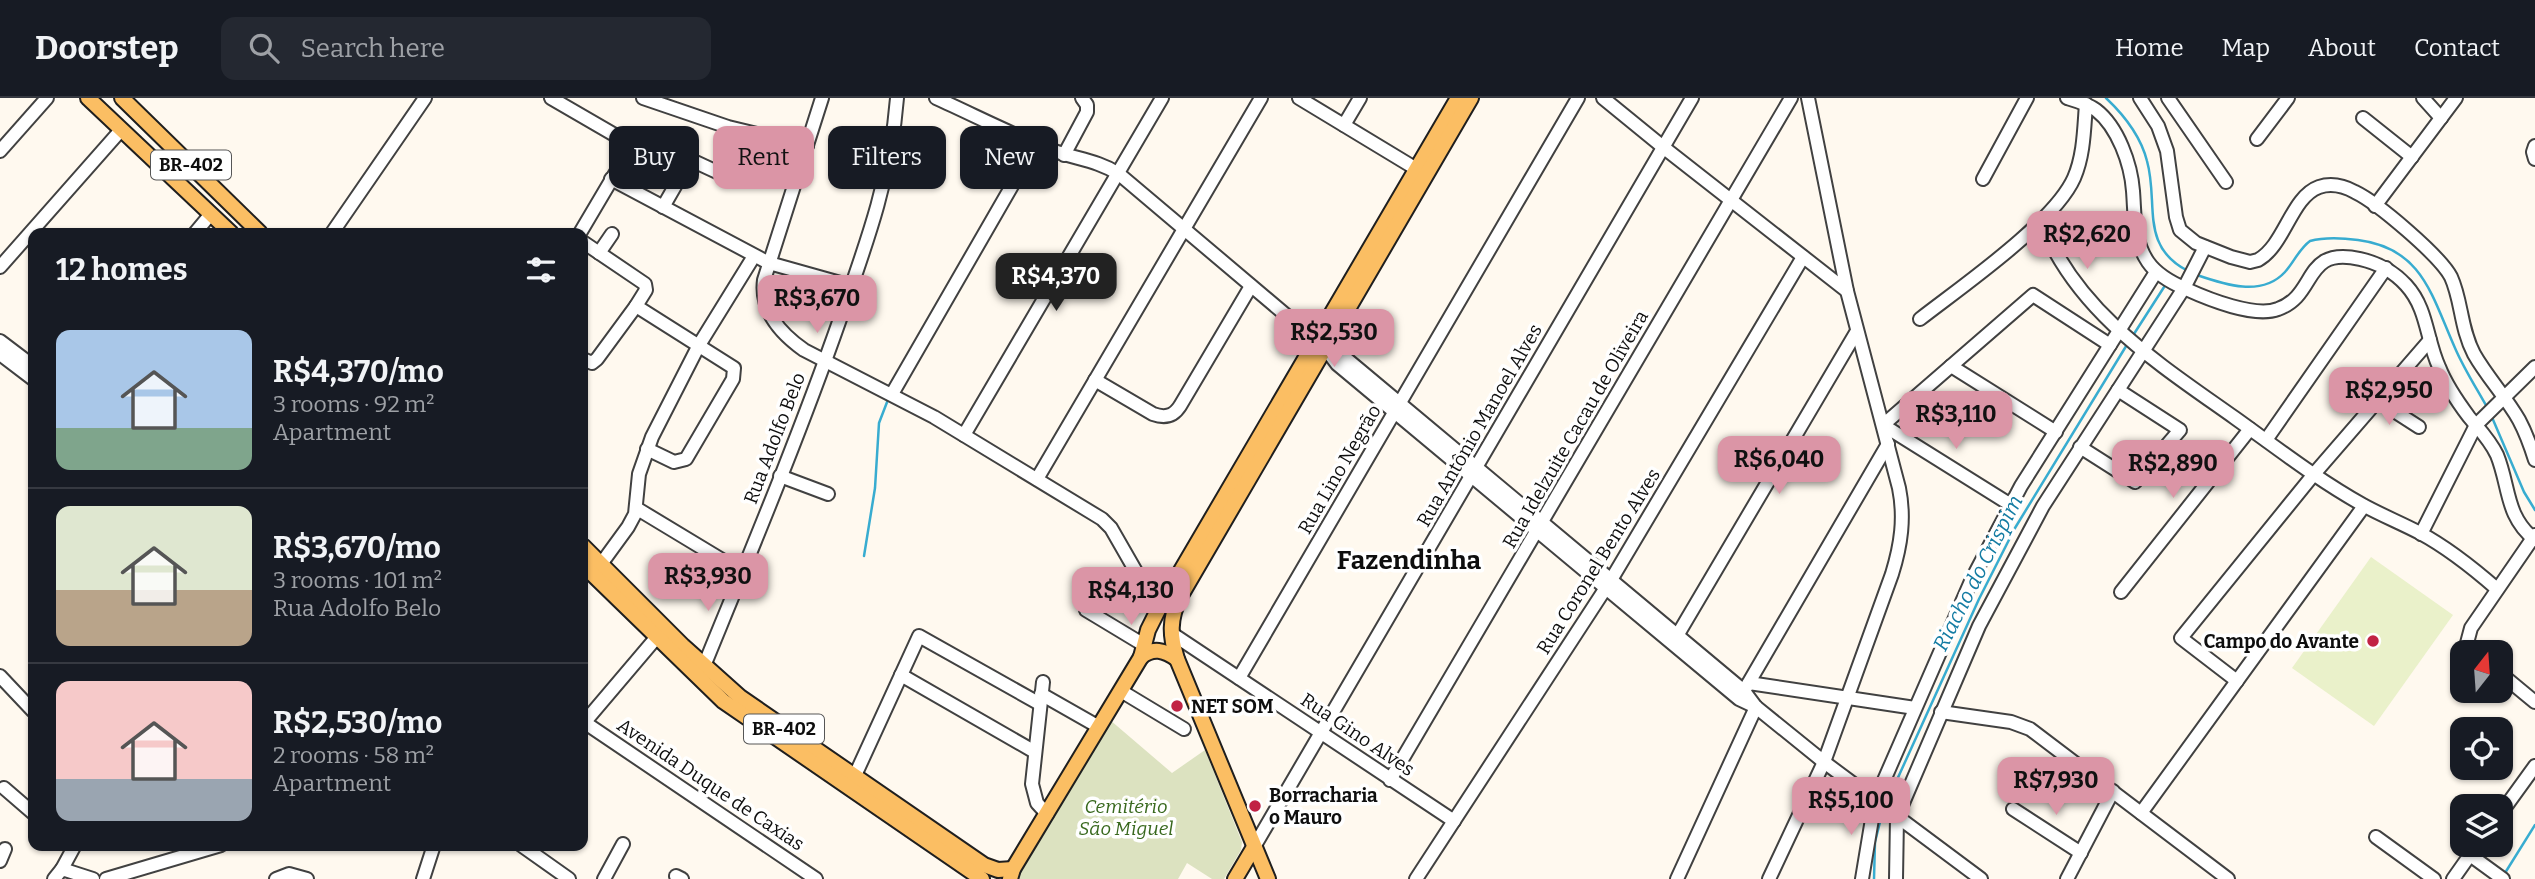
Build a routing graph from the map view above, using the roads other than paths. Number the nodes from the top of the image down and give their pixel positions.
1 (47, 98) edge
2 (88, 98) edge
3 (122, 98) edge
4 (425, 98) edge
5 (551, 98) edge
6 (643, 98) edge
7 (822, 98) edge
8 (897, 98) edge
9 (936, 98) edge
10 (1082, 98) edge
11 (1163, 98) edge
12 (1261, 98) edge
13 (1299, 98) edge
14 (1360, 98) edge
15 (1458, 98) edge
16 (1471, 98) edge
17 (1578, 98) edge
18 (1604, 98) edge
19 (1692, 98) edge
20 (1791, 98) edge
21 (1822, 98) edge
22 (2027, 98) edge
23 (2067, 98) edge
24 (2168, 98) edge
25 (2288, 98) edge
26 (2423, 98) edge
27 (2456, 98) edge
28 (2146, 100) edge
29 (1809, 104) edge
30 (2085, 104) junction
31 (2363, 118) dead end
32 (2441, 118) junction
33 (1344, 125) junction
34 (728, 126) edge
35 (813, 126) edge
36 (997, 126) edge
37 (121, 130) junction
38 (609, 132) edge
39 (2257, 139) dead end
40 (2535, 146) edge
41 (1662, 147) junction
42 (0, 151) edge
43 (1058, 153) edge
44 (1064, 155) junction
45 (2412, 156) junction
46 (2535, 159) edge
47 (1421, 172) junction
48 (1119, 174) junction
49 (1983, 179) dead end
50 (2225, 181) dead end
51 (609, 182) edge
52 (630, 189) edge
53 (673, 189) edge
54 (793, 189) edge
55 (1010, 189) edge
56 (1731, 201) junction
57 (663, 206) junction
58 (2375, 206) junction
59 (211, 215) junction
60 (2040, 221) junction
61 (34, 228) edge
62 (199, 228) edge
63 (221, 228) edge
64 (255, 228) edge
65 (335, 228) edge
66 (583, 228) edge
67 (1183, 229) junction
68 (612, 234) dead end
69 (28, 235) edge
70 (588, 245) edge
71 (2205, 247) junction
72 (599, 253) junction
73 (754, 256) junction
74 (1802, 257) junction
75 (768, 264) junction
76 (0, 267) edge
77 (2386, 268) junction
78 (2170, 280) junction
79 (851, 286) junction
80 (1251, 286) junction
81 (1847, 291) junction
82 (636, 306) junction
83 (1920, 319) dead end
84 (1857, 331) junction
85 (2119, 331) junction
86 (2430, 340) junction
87 (0, 341) edge
88 (1321, 344) junction
89 (699, 345) junction
90 (2110, 345) junction
91 (2143, 352) junction
92 (0, 354) edge
93 (588, 361) edge
94 (28, 362) edge
95 (825, 362) junction
96 (1951, 366) junction
97 (2535, 367) edge
98 (28, 375) edge
99 (1095, 380) junction
100 (2118, 390) junction
101 (892, 394) junction
102 (2505, 398) junction
103 (2377, 400) junction
104 (1397, 408) junction
105 (1883, 425) junction
106 (2476, 425) junction
107 (2419, 426) dead end
108 (2250, 429) junction
109 (2056, 432) junction
110 (964, 435) junction
111 (2266, 440) junction
112 (1888, 444) junction
113 (2080, 447) junction
114 (647, 449) junction
115 (2535, 460) edge
116 (1474, 472) junction
117 (2314, 474) junction
118 (780, 476) junction
119 (1242, 478) junction
120 (1037, 479) junction
121 (828, 494) dead end
122 (2011, 505) junction
123 (2364, 506) junction
124 (636, 508) junction
125 (1540, 527) junction
126 (2421, 534) junction
127 (2534, 538) edge
128 (588, 551) edge
129 (601, 564) junction
130 (588, 570) edge
131 (742, 572) junction
132 (1609, 584) junction
133 (2497, 589) junction
134 (2121, 592) dead end
135 (1086, 610) dead end
136 (1158, 610) junction
137 (1171, 633) junction
138 (656, 638) junction
139 (1675, 640) junction
140 (2467, 640) edge
141 (1142, 651) junction
142 (1177, 659) junction
143 (704, 666) junction
144 (901, 675) junction
145 (0, 676) edge
146 (1239, 678) junction
147 (2236, 681) junction
148 (2513, 684) edge
149 (1121, 691) junction
150 (1744, 691) junction
151 (1041, 693) junction
152 (1847, 698) junction
153 (2535, 702) edge
154 (28, 704) edge
155 (1756, 707) junction
156 (1915, 708) junction
157 (1941, 712) junction
158 (588, 718) edge
159 (767, 725) junction
160 (588, 726) edge
161 (1099, 727) junction
162 (1184, 729) dead end
163 (1320, 732) junction
164 (1035, 752) junction
165 (1824, 762) junction
166 (2535, 766) edge
167 (1390, 780) junction
168 (852, 783) junction
169 (4, 788) dead end
170 (2113, 791) junction
171 (2513, 796) edge
172 (1875, 800) junction
173 (28, 809) edge
174 (2013, 809) dead end
175 (2141, 813) junction
176 (1047, 814) junction
177 (1898, 817) junction
178 (1454, 821) junction
179 (2376, 837) dead end
180 (623, 844) dead end
181 (1254, 846) junction
182 (70, 851) edge
183 (198, 851) edge
184 (432, 851) edge
185 (529, 851) edge
186 (2081, 853) junction
187 (2469, 857) edge
188 (2481, 857) edge
189 (58, 874) edge
190 (1012, 874) edge
191 (93, 879) edge
192 (106, 879) edge
193 (276, 879) edge
194 (307, 879) edge
195 (424, 879) edge
196 (569, 879) edge
197 (604, 879) edge
198 (816, 879) edge
199 (982, 879) edge
200 (1235, 879) edge
201 (1268, 879) edge
202 (1416, 879) edge
203 (1676, 879) edge
204 (1769, 879) edge
205 (1862, 879) edge
206 (1896, 879) edge
207 (1981, 879) edge
208 (2067, 879) edge
209 (2228, 879) edge
210 (2434, 879) edge
211 (2453, 879) edge
212 (2503, 879) edge

1 - 42 street
2 - 37 main road, BR-402
3 - 64 main road, BR-402
4 - 65 street
5 - 38 street
6 - 34 street
7 - 35 street
8 - 79 street, Rua Adolfo Belo
9 - 36 street
10 - 44 street
11 - 48 street
12 - 67 street
13 - 33 street
14 - 33 street
15 - 47 main road
16 - 47 main road
17 - 104 street, Rua Lino Negrão
18 - 41 street
19 - 41 street, Rua Antônio Manoel Alves
20 - 56 street, Rua Idelzuite Cacau de Oliveira
21 - 29 street
22 - 49 street
23 - 30 street
24 - 50 street
25 - 39 street
26 - 32 street
27 - 32 street
28 - 71 street
29 - 81 street
30 - 60 street
30 - 78 street
31 - 45 street
32 - 45 street
33 - 47 street
37 - 59 main road, BR-402
37 - 61 street
40 - 46 street
41 - 56 street
41 - 116 street, Rua Antônio Manoel Alves
43 - 44 street
44 - 48 street
45 - 58 street
47 - 88 main road
48 - 67 street
48 - 110 street
51 - 66 street
52 - 57 street
53 - 57 street
54 - 75 street
55 - 101 street
56 - 74 street
56 - 125 street, Rua Idelzuite Cacau de Oliveira
57 - 73 street
58 - 71 street
58 - 102 street
59 - 62 street
59 - 63 main road, BR-402
60 - 83 street
60 - 85 street
67 - 80 street
67 - 99 street
68 - 72 street
69 - 76 street
70 - 72 street
71 - 78 street
72 - 82 street
73 - 75 street
73 - 89 street
74 - 81 street
74 - 132 street, Rua Coronel Bento Alves
75 - 79 street
75 - 95 street
77 - 78 street
77 - 86 street
77 - 111 street
78 - 85 street
78 - 91 street
79 - 95 street, Rua Adolfo Belo
80 - 88 street
80 - 99 street
81 - 84 street
82 - 89 street
82 - 93 street
84 - 105 street
84 - 139 street
85 - 90 street
85 - 91 street
86 - 103 street
86 - 106 street
87 - 94 street
88 - 104 street
88 - 119 main road
89 - 114 street
89 - 114 street
90 - 96 street
90 - 109 street
91 - 100 street
91 - 108 street
92 - 98 street
95 - 101 street
95 - 118 street, Rua Adolfo Belo
96 - 105 street
96 - 109 street
97 - 102 street
99 - 120 street
100 - 113 street
100 - 113 street
101 - 110 street
102 - 106 street
102 - 115 street
103 - 107 street
103 - 117 street
104 - 116 street
104 - 146 street, Rua Lino Negrão
105 - 112 street
105 - 122 street
106 - 126 street
106 - 127 street
108 - 111 street
108 - 134 street
109 - 122 street
110 - 120 street
111 - 117 street
112 - 150 street
112 - 152 street
113 - 157 street
114 - 124 street
116 - 125 street
116 - 163 street, Rua Antônio Manoel Alves
117 - 123 street
117 - 147 street
118 - 121 street
118 - 131 street, Rua Adolfo Belo
119 - 136 main road
119 - 137 main road
120 - 136 street
122 - 156 street
123 - 126 street
123 - 147 street
124 - 129 street
124 - 131 street
125 - 132 street
125 - 167 street, Rua Idelzuite Cacau de Oliveira
126 - 133 street
127 - 133 street
128 - 129 main road, BR-402
129 - 143 main road, BR-402
130 - 138 main road, BR-402
131 - 143 street, Rua Adolfo Belo
132 - 139 street
132 - 178 street, Rua Coronel Bento Alves
133 - 140 street
135 - 141 street
136 - 137 main road
136 - 141 main road
137 - 142 main road
137 - 146 street, Rua Gino Alves
138 - 158 street
138 - 159 main road, BR-402
139 - 150 street
141 - 142 main road
141 - 149 main road, BR-402
142 - 181 main road
143 - 159 main road, BR-402
144 - 151 street
144 - 164 street
144 - 168 street
145 - 154 street
146 - 163 street, Rua Gino Alves
147 - 175 street
148 - 153 street
149 - 161 main road, BR-402
149 - 162 street
150 - 152 street
150 - 155 street
151 - 161 street
151 - 164 street
152 - 156 street
152 - 165 street
155 - 165 street
155 - 203 street
156 - 172 street
157 - 170 street
157 - 177 street
159 - 168 main road, BR-402
160 - 198 street, Avenida Duque de Caxias
161 - 176 main road, BR-402
163 - 167 street, Rua Gino Alves
163 - 181 street, Rua Antônio Manoel Alves
164 - 176 street
165 - 172 street
165 - 204 street
166 - 171 street
167 - 178 street, Rua Gino Alves
168 - 190 main road, BR-402
168 - 199 main road, BR-402
169 - 173 street
170 - 175 street
170 - 186 street
172 - 177 street
172 - 205 street
174 - 186 street
175 - 209 street
176 - 190 main road, BR-402
177 - 206 street
177 - 207 street
178 - 202 street, Rua Coronel Bento Alves
179 - 210 street
180 - 197 street
181 - 200 main road, Rua Antônio Manoel Alves
181 - 201 main road
182 - 189 street
183 - 192 street
184 - 195 street
185 - 196 street
186 - 208 street
187 - 211 street
188 - 212 street
189 - 191 street
193 - 194 street

